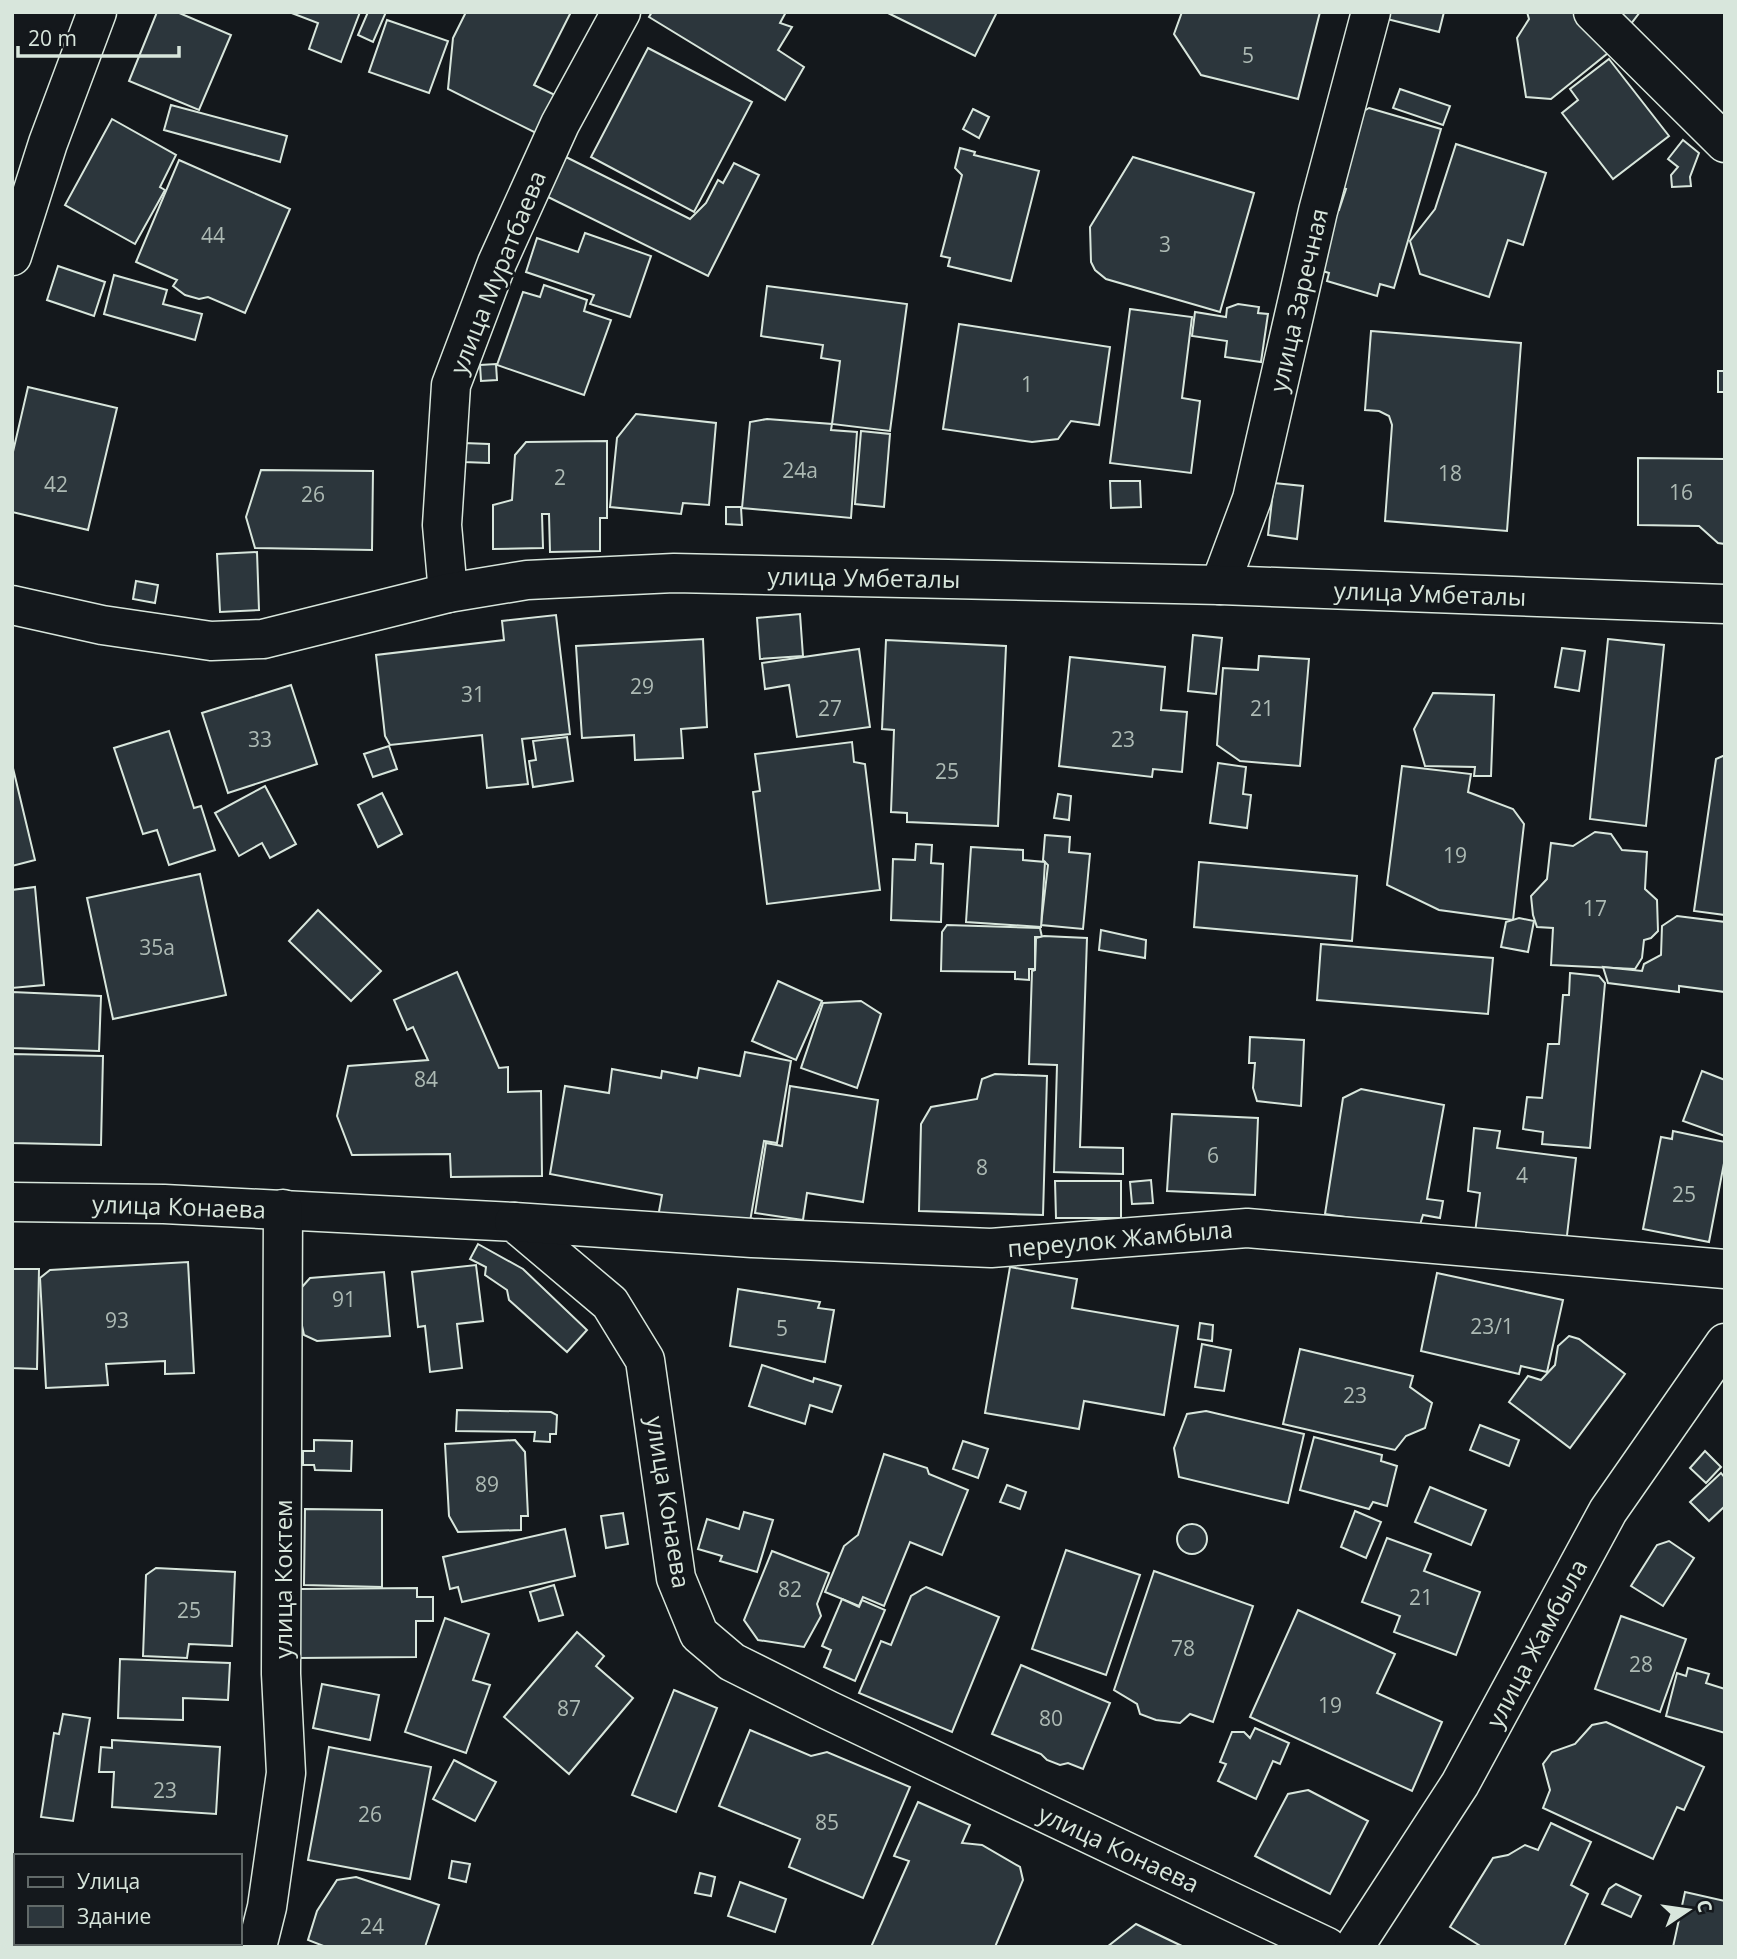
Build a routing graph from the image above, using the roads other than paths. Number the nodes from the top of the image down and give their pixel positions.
1 (97, 12) edge
2 (621, 12) edge
3 (1371, 12) edge
4 (1593, 12) edge
5 (1725, 143) edge
6 (12, 256) edge
7 (1220, 585) junction
8 (448, 593) junction
9 (1725, 604) edge
10 (12, 605) edge
11 (12, 1202) edge
12 (283, 1209) junction
13 (514, 1222) junction
14 (1725, 1269) edge
15 (1725, 1343) edge
16 (257, 1947) edge
17 (1327, 1947) edge
18 (1354, 1947) edge

1 - 6 street
2 - 8 street, улица Муратбаева
3 - 7 street, улица Заречная
4 - 5 street
7 - 8 street, улица Умбеталы
7 - 9 street, улица Умбеталы
8 - 10 street, улица Умбеталы
11 - 12 street, улица Конаева
12 - 13 street, улица Конаева
12 - 16 street, улица Коктем
13 - 14 street, переулок Жамбыла
13 - 17 street, улица Конаева
15 - 18 street, улица Жамбыла

